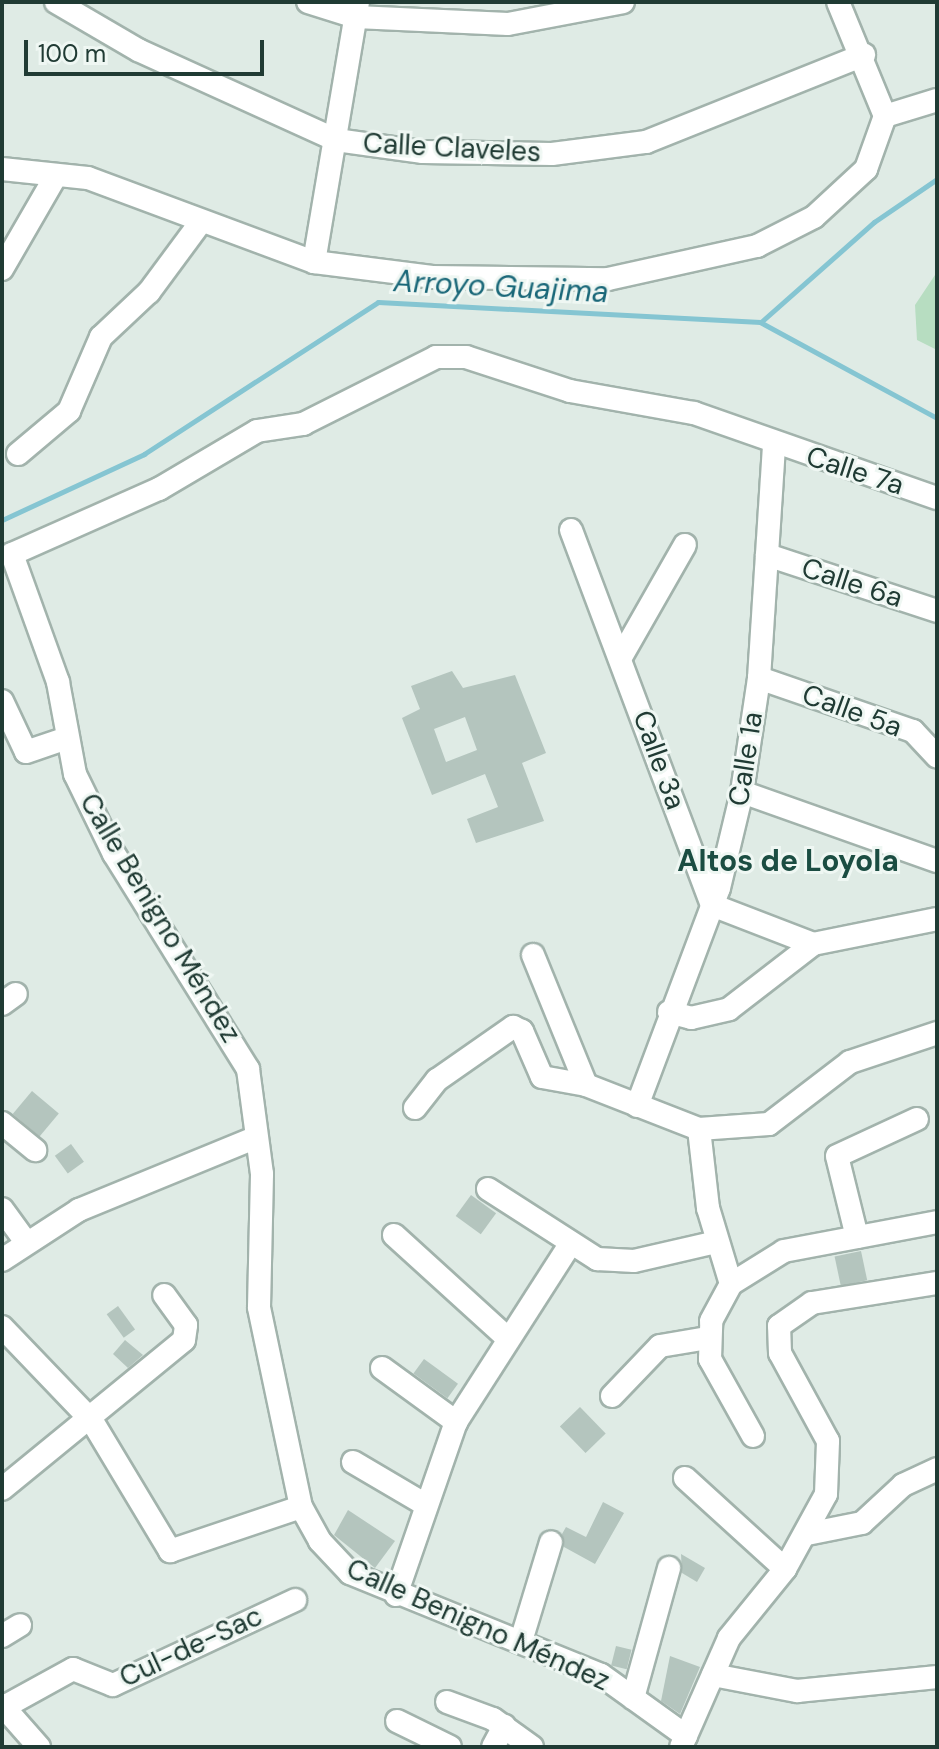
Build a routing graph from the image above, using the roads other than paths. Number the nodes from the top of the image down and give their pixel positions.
1 (56, 2) edge
2 (308, 2) edge
3 (623, 2) edge
4 (838, 2) edge
5 (357, 10) edge
6 (864, 55) junction
7 (937, 100) edge
8 (885, 116) junction
9 (336, 140) junction
10 (2, 169) edge
11 (54, 179) junction
12 (200, 223) junction
13 (314, 262) junction
14 (2, 269) edge
15 (774, 445) junction
16 (18, 454) dead end
17 (937, 498) edge
18 (571, 530) dead end
19 (685, 545) dead end
20 (767, 555) junction
21 (7, 569) edge
22 (937, 611) edge
23 (621, 657) junction
24 (759, 678) junction
25 (2, 701) edge
26 (64, 739) junction
27 (937, 757) edge
28 (742, 792) junction
29 (937, 861) edge
30 (712, 905) junction
31 (937, 919) edge
32 (813, 944) junction
33 (533, 955) dead end
34 (669, 1012) junction
35 (937, 1033) edge
36 (586, 1085) junction
37 (637, 1106) junction
38 (415, 1108) dead end
39 (917, 1119) dead end
40 (2, 1123) edge
41 (699, 1129) junction
42 (252, 1139) junction
43 (35, 1150) dead end
44 (488, 1189) dead end
45 (2, 1209) edge
46 (937, 1222) edge
47 (394, 1235) dead end
48 (857, 1237) junction
49 (25, 1241) junction
50 (716, 1242) junction
51 (569, 1246) junction
52 (2, 1260) edge
53 (937, 1283) edge
54 (731, 1284) junction
55 (164, 1295) dead end
56 (2, 1327) edge
57 (505, 1336) junction
58 (708, 1338) junction
59 (382, 1368) dead end
60 (612, 1396) dead end
61 (92, 1421) junction
62 (456, 1422) junction
63 (753, 1436) dead end
64 (353, 1462) dead end
65 (937, 1469) edge
66 (685, 1478) dead end
67 (2, 1489) edge
68 (426, 1505) junction
69 (301, 1507) junction
70 (807, 1534) junction
71 (551, 1542) dead end
72 (669, 1568) dead end
73 (785, 1569) junction
74 (396, 1595) junction
75 (295, 1600) dead end
76 (521, 1641) junction
77 (713, 1675) junction
78 (937, 1677) edge
79 (633, 1698) junction
80 (447, 1702) dead end
81 (3, 1706) edge
82 (397, 1721) dead end
83 (504, 1726) junction
84 (26, 1742) edge
85 (683, 1742) edge
86 (444, 1746) edge
87 (493, 1747) edge
88 (532, 1747) edge

1 - 9 street, Calle Claveles
2 - 5 street
3 - 5 street
4 - 6 street
5 - 9 street
6 - 8 street
6 - 9 street, Calle Claveles
7 - 8 street
8 - 13 street
9 - 13 street
10 - 11 street
11 - 12 street
11 - 14 street
12 - 13 street
12 - 16 street
15 - 17 street, Calle 7a
15 - 20 street, Calle 1a
15 - 21 street, Calle Benigno Méndez
18 - 23 street, Calle 3a
19 - 23 street
20 - 22 street, Calle 6a
20 - 24 street, Calle 1a
21 - 26 street, Calle Benigno Méndez
23 - 30 street, Calle 3a
24 - 27 street, Calle 5a
24 - 28 street, Calle 1a
25 - 26 street
26 - 42 street, Calle Benigno Méndez
28 - 29 street
28 - 30 street, Calle 1a
30 - 32 street
30 - 34 street, Calle 1a
31 - 32 street
32 - 34 street
33 - 36 street
34 - 37 street, Calle 1a
35 - 41 street
36 - 37 street
36 - 38 street
37 - 41 street
39 - 48 street
40 - 43 street
41 - 50 street
42 - 49 street
42 - 69 street, Calle Benigno Méndez
44 - 51 street
45 - 49 street
46 - 48 street
47 - 57 street
48 - 54 street
49 - 52 street
50 - 51 street
50 - 54 street
51 - 57 street
53 - 70 street
54 - 58 street
55 - 61 street
56 - 61 street
57 - 62 street
58 - 60 street
58 - 63 street
59 - 62 street
61 - 67 street
61 - 69 street
62 - 68 street
64 - 68 street
65 - 70 street
66 - 73 street
68 - 74 street
69 - 74 street, Calle Benigno Méndez
70 - 73 street
71 - 76 street
72 - 79 street
73 - 77 street
74 - 76 street, Calle Benigno Méndez
75 - 81 street, Cul-de-Sac
76 - 79 street, Calle Benigno Méndez
77 - 78 street
77 - 85 street
79 - 85 street, Calle Benigno Méndez
80 - 83 street
81 - 84 street
82 - 86 street
83 - 87 street
83 - 88 street

